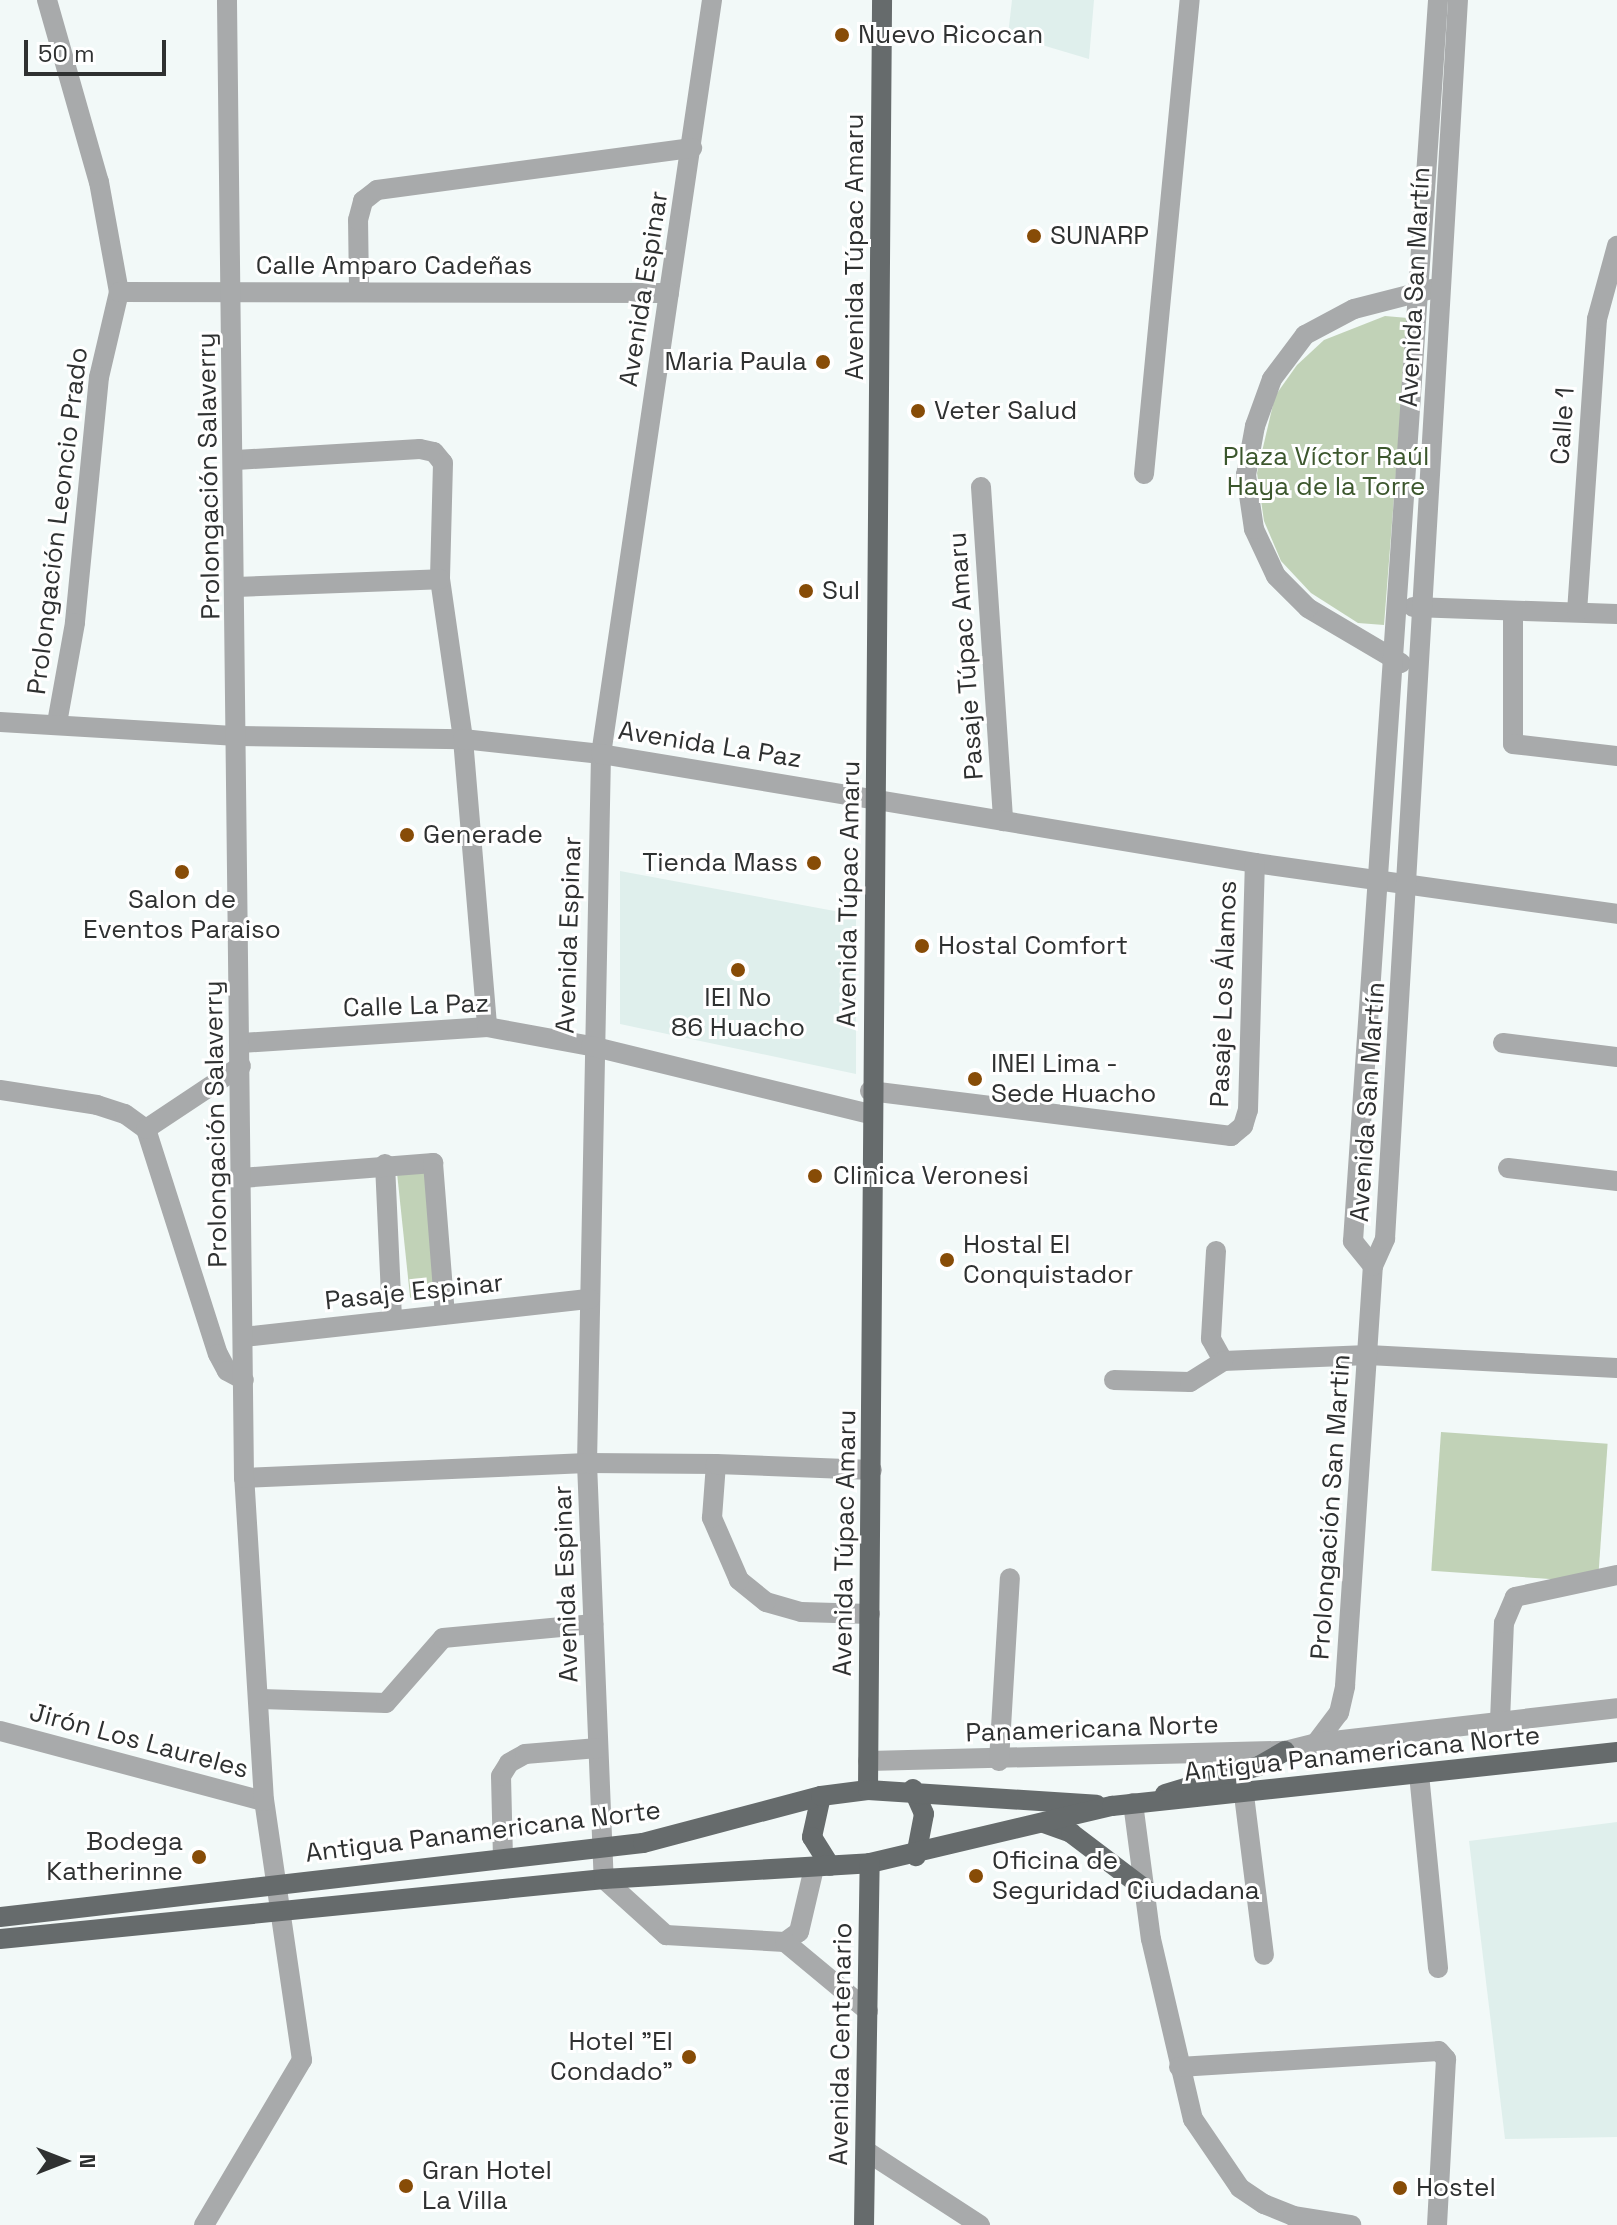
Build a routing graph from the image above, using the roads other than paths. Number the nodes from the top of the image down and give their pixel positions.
1 (47, 0) edge
2 (227, 0) edge
3 (712, 0) edge
4 (882, 0) edge
5 (1190, 0) edge
6 (1438, 0) edge
7 (1458, 0) edge
8 (692, 148) junction
9 (1617, 246) edge
10 (359, 289) junction
11 (1431, 289) junction
12 (119, 292) junction
13 (232, 293) junction
14 (669, 293) junction
15 (236, 460) junction
16 (1144, 474) dead end
17 (981, 487) dead end
18 (440, 579) junction
19 (236, 587) junction
20 (1396, 606) junction
21 (1425, 607) junction
22 (1513, 611) junction
23 (1577, 612) junction
24 (1617, 614) edge
25 (1391, 662) junction
26 (1419, 665) junction
27 (0, 722) edge
28 (57, 723) junction
29 (238, 736) junction
30 (463, 739) junction
31 (601, 754) junction
32 (1617, 756) edge
33 (878, 797) junction
34 (1003, 821) junction
35 (1255, 863) junction
36 (1375, 878) junction
37 (1408, 883) junction
38 (1617, 914) edge
39 (487, 1027) junction
40 (241, 1043) junction
41 (1503, 1043) dead end
42 (591, 1046) junction
43 (1617, 1057) edge
44 (241, 1066) junction
45 (0, 1090) edge
46 (870, 1091) junction
47 (869, 1114) junction
48 (146, 1129) junction
49 (385, 1164) junction
50 (1508, 1168) dead end
51 (242, 1178) junction
52 (1617, 1181) edge
53 (1216, 1251) dead end
54 (1373, 1266) junction
55 (590, 1299) junction
56 (445, 1315) junction
57 (392, 1320) junction
58 (244, 1337) junction
59 (1368, 1355) junction
60 (1223, 1361) junction
61 (1617, 1368) edge
62 (244, 1380) junction
63 (1114, 1380) dead end
64 (587, 1463) junction
65 (716, 1464) junction
66 (872, 1470) junction
67 (244, 1478) junction
68 (1617, 1564) edge
69 (1617, 1576) edge
70 (1010, 1578) dead end
71 (870, 1614) junction
72 (593, 1624) junction
73 (261, 1699) junction
74 (1617, 1708) edge
75 (1500, 1721) junction
76 (0, 1731) edge
77 (1316, 1743) junction
78 (598, 1748) junction
79 (1285, 1751) junction
80 (1617, 1752) edge
81 (868, 1761) junction
82 (999, 1761) junction
83 (1419, 1774) junction
84 (913, 1789) junction
85 (868, 1790) junction
86 (1244, 1795) junction
87 (821, 1796) junction
88 (264, 1801) junction
89 (1140, 1803) junction
90 (1112, 1806) junction
91 (1044, 1823) junction
92 (603, 1847) junction
93 (916, 1856) junction
94 (503, 1858) junction
95 (870, 1863) junction
96 (822, 1867) junction
97 (604, 1879) junction
98 (278, 1883) junction
99 (1146, 1890) junction
100 (282, 1909) junction
101 (0, 1917) edge
102 (0, 1939) edge
103 (785, 1942) junction
104 (1264, 1955) dead end
105 (1438, 1968) dead end
106 (868, 2011) junction
107 (1179, 2067) junction
108 (866, 2151) junction
109 (204, 2225) edge
110 (864, 2225) edge
111 (980, 2225) edge
112 (1351, 2225) edge
113 (1437, 2225) edge

1 - 12 street, Prolongación Leoncio Prado
2 - 13 street, Prolongación Salaverry
3 - 8 street, Avenida Espinar
4 - 33 main road, Avenida Túpac Amaru
5 - 16 street
6 - 11 street, Avenida San Martín
7 - 11 street, Avenida San Martín
8 - 10 street
8 - 14 street, Avenida Espinar
9 - 23 street, Calle 1
10 - 13 street, Calle Amparo Cadeñas
10 - 14 street, Calle Amparo Cadeñas
11 - 20 street, Avenida San Martín
11 - 21 street, Avenida San Martín
11 - 25 street
12 - 13 street, Calle Amparo Cadeñas
12 - 28 street, Prolongación Leoncio Prado
13 - 15 street, Prolongación Salaverry
14 - 31 street, Avenida Espinar
15 - 18 street
15 - 19 street, Prolongación Salaverry
17 - 34 street, Pasaje Túpac Amaru
18 - 19 street
18 - 30 street
19 - 29 street, Prolongación Salaverry
20 - 21 street
20 - 25 street, Avenida San Martín
21 - 22 street
21 - 26 street, Avenida San Martín
22 - 23 street
22 - 32 street
23 - 24 street
25 - 26 street
25 - 36 street, Avenida San Martín
26 - 37 street, Avenida San Martín
27 - 28 street, Avenida La Paz
28 - 29 street, Avenida La Paz
29 - 30 street, Avenida La Paz
29 - 40 street, Prolongación Salaverry
30 - 31 street, Avenida La Paz
30 - 39 street
31 - 33 street, Avenida La Paz
31 - 42 street, Avenida Espinar
33 - 34 street, Avenida La Paz
33 - 46 main road, Avenida Túpac Amaru
34 - 35 street, Avenida La Paz
35 - 36 street, Avenida La Paz
35 - 46 street, Pasaje Los Álamos
36 - 37 street, Avenida La Paz
36 - 54 street, Avenida San Martín
37 - 38 street, Avenida La Paz
37 - 54 street, Avenida San Martín
39 - 40 street, Calle La Paz
39 - 42 street, Calle La Paz
40 - 44 street, Prolongación Salaverry
41 - 43 street
42 - 47 street, Calle La Paz
42 - 55 street, Avenida Espinar
44 - 48 street
44 - 51 street, Prolongación Salaverry
45 - 48 street
46 - 47 main road, Avenida Túpac Amaru
47 - 66 main road, Avenida Túpac Amaru
48 - 62 street
49 - 51 street
49 - 56 street
49 - 57 street
50 - 52 street
51 - 58 street, Prolongación Salaverry
53 - 60 street
54 - 59 street, Prolongación San Martin
55 - 56 street, Pasaje Espinar
55 - 64 street, Avenida Espinar
56 - 57 street, Pasaje Espinar
57 - 58 street, Pasaje Espinar
58 - 62 street, Prolongación Salaverry
59 - 60 street
59 - 61 street
59 - 77 street, Prolongación San Martin
60 - 63 street
62 - 67 street, Prolongación Salaverry
64 - 65 street
64 - 67 street
64 - 72 street, Avenida Espinar
65 - 66 street
65 - 71 street
66 - 71 main road, Avenida Túpac Amaru
67 - 73 street, Prolongación Salaverry
68 - 69 street
69 - 75 street
70 - 82 street
71 - 81 main road, Avenida Túpac Amaru
72 - 73 street
72 - 78 street, Avenida Espinar
73 - 88 street, Prolongación Salaverry
74 - 75 street, Panamericana Norte
75 - 77 street, Panamericana Norte
76 - 88 street, Jirón Los Laureles
77 - 79 street, Panamericana Norte
78 - 92 street, Avenida Espinar
78 - 94 street
79 - 82 street, Panamericana Norte
79 - 89 main road
80 - 83 main road, Antigua Panamericana Norte
81 - 82 street, Panamericana Norte
81 - 85 main road, Avenida Túpac Amaru
83 - 86 main road, Antigua Panamericana Norte
83 - 105 street
84 - 85 main road, Antigua Panamericana Norte
84 - 90 main road, Antigua Panamericana Norte
84 - 93 main road
85 - 87 main road, Antigua Panamericana Norte
86 - 89 main road, Antigua Panamericana Norte
86 - 104 street
87 - 92 main road, Antigua Panamericana Norte
87 - 96 main road
88 - 98 street, Prolongación Salaverry
89 - 90 main road, Antigua Panamericana Norte
89 - 99 street
90 - 91 main road, Antigua Panamericana Norte
91 - 93 main road, Antigua Panamericana Norte
91 - 99 main road
92 - 94 main road, Antigua Panamericana Norte
92 - 97 street, Avenida Espinar
93 - 95 main road, Antigua Panamericana Norte
94 - 98 main road, Antigua Panamericana Norte
95 - 96 main road, Antigua Panamericana Norte
95 - 106 main road, Avenida Centenario
96 - 97 main road, Antigua Panamericana Norte
96 - 103 street
97 - 100 main road, Antigua Panamericana Norte
97 - 103 street
98 - 100 street, Prolongación Salaverry
98 - 101 main road, Antigua Panamericana Norte
99 - 107 street
100 - 102 main road, Antigua Panamericana Norte
100 - 109 street, Prolongación Salaverry
103 - 106 street
106 - 108 main road, Avenida Centenario
107 - 112 street
107 - 113 street
108 - 110 main road, Avenida Centenario
108 - 111 street

